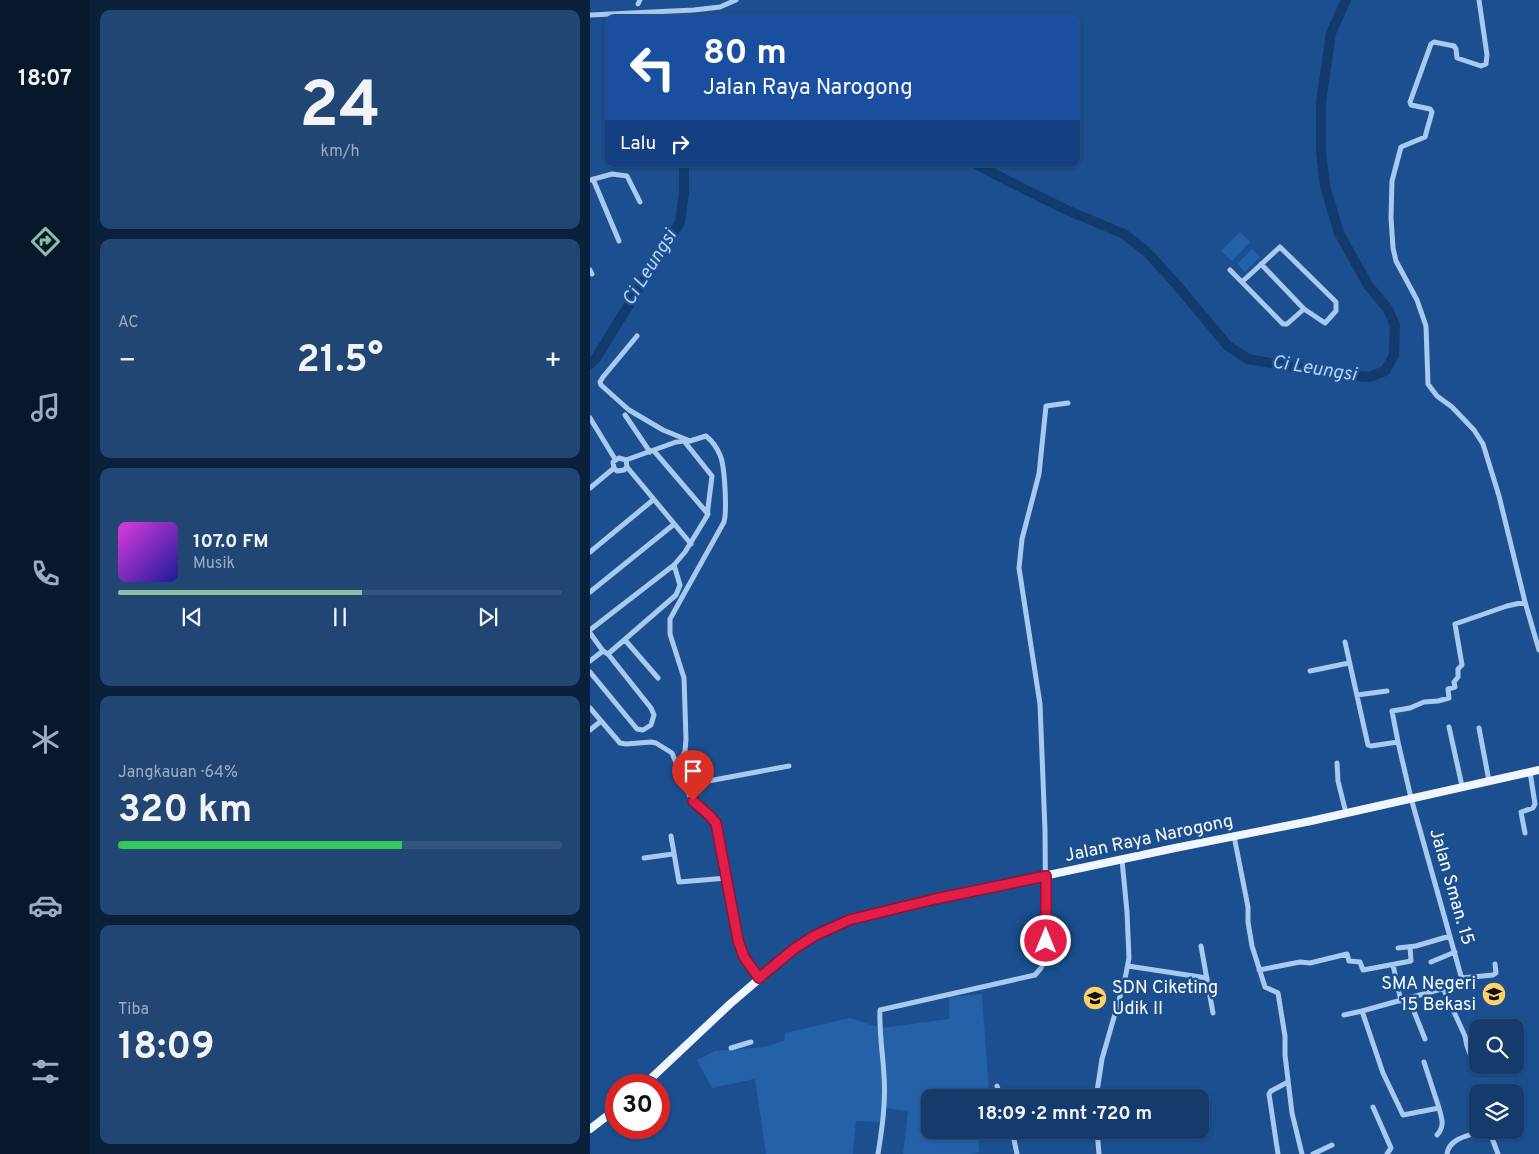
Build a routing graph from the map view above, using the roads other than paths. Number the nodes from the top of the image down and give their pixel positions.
1 (736, 0) edge
2 (1479, 0) edge
3 (590, 15) edge
4 (592, 179) edge
5 (640, 202) dead end
6 (619, 241) dead end
7 (1261, 264) junction
8 (1230, 270) dead end
9 (1243, 281) junction
10 (1304, 309) junction
11 (637, 336) dead end
12 (1068, 403) dead end
13 (625, 415) dead end
14 (590, 418) edge
15 (652, 451) junction
16 (615, 459) junction
17 (626, 460) junction
18 (627, 467) junction
19 (614, 468) junction
20 (590, 488) edge
21 (653, 500) junction
22 (708, 514) junction
23 (673, 525) junction
24 (691, 544) junction
25 (590, 552) edge
26 (674, 565) junction
27 (590, 592) edge
28 (1525, 602) junction
29 (590, 632) edge
30 (625, 640) junction
31 (1345, 642) dead end
32 (1539, 650) edge
33 (605, 653) junction
34 (590, 661) edge
35 (1349, 663) junction
36 (1310, 671) dead end
37 (590, 672) edge
38 (658, 678) dead end
39 (1388, 690) dead end
40 (1357, 695) junction
41 (590, 708) edge
42 (601, 721) junction
43 (1449, 727) dead end
44 (1479, 728) dead end
45 (590, 730) edge
46 (1398, 742) junction
47 (1337, 763) dead end
48 (678, 765) junction
49 (789, 766) dead end
50 (1539, 770) edge
51 (1530, 772) junction
52 (1488, 781) junction
53 (687, 785) junction
54 (1462, 786) junction
55 (1411, 798) junction
56 (1346, 813) junction
57 (1525, 833) dead end
58 (672, 836) dead end
59 (1234, 836) junction
60 (673, 854) junction
61 (644, 858) dead end
62 (1122, 860) junction
63 (1046, 876) junction
64 (726, 878) junction
65 (1450, 936) junction
66 (1201, 946) dead end
67 (1410, 947) junction
68 (1398, 948) dead end
69 (1455, 952) junction
70 (1431, 962) dead end
71 (1494, 964) dead end
72 (1393, 965) junction
73 (1128, 966) junction
74 (1258, 970) junction
75 (759, 978) junction
76 (1207, 978) junction
77 (1463, 980) junction
78 (1443, 988) junction
79 (1409, 999) junction
80 (1401, 1001) junction
81 (1362, 1012) junction
82 (1213, 1013) dead end
83 (1344, 1015) dead end
84 (1425, 1040) dead end
85 (751, 1042) dead end
86 (731, 1048) dead end
87 (1469, 1053) edge
88 (1424, 1062) dead end
89 (656, 1074) edge
90 (1288, 1082) junction
91 (997, 1086) dead end
92 (998, 1089) edge
93 (1097, 1089) edge
94 (1373, 1107) dead end
95 (1439, 1108) junction
96 (605, 1117) edge
97 (590, 1129) edge
98 (1437, 1135) dead end
99 (1469, 1136) edge
100 (1014, 1139) edge
101 (1098, 1139) edge
102 (1492, 1139) edge
103 (1332, 1145) dead end
104 (1496, 1153) edge
105 (878, 1154) edge
106 (1017, 1154) edge
107 (1099, 1154) edge
108 (1278, 1154) edge
109 (1302, 1154) edge
110 (1313, 1154) edge
111 (1387, 1154) edge
112 (1447, 1154) edge

1 - 3 street
2 - 28 street
4 - 5 street
4 - 6 street
7 - 9 street
7 - 10 street
7 - 10 street
8 - 9 street
9 - 10 street
11 - 48 street
12 - 63 street
13 - 15 street
14 - 16 street
15 - 17 street
15 - 22 street
15 - 22 street
16 - 17 street
16 - 19 street
17 - 18 street
18 - 19 street
18 - 21 street
19 - 20 street
21 - 23 street
21 - 25 street
22 - 24 street
23 - 24 street
23 - 27 street
24 - 26 street
26 - 29 street
26 - 30 street
28 - 32 street
28 - 46 street, Jalan Sman. 15
29 - 33 street
30 - 33 street
30 - 38 street
31 - 35 street
33 - 34 street
33 - 37 street
35 - 36 street
35 - 40 street
39 - 40 street
40 - 46 street
41 - 42 street
42 - 45 street
42 - 48 street
43 - 54 street
44 - 52 street
46 - 55 street, Jalan Sman. 15
47 - 56 street
48 - 53 street
49 - 53 street
50 - 51 main road, Jalan Raya Narogong
51 - 52 main road, Jalan Raya Narogong
51 - 57 street
52 - 54 main road, Jalan Raya Narogong
53 - 64 street
54 - 55 main road, Jalan Raya Narogong
55 - 56 main road, Jalan Raya Narogong
55 - 65 street, Jalan Sman. 15
56 - 59 main road, Jalan Raya Narogong
58 - 60 street
59 - 62 main road, Jalan Raya Narogong
59 - 74 street
60 - 61 street
60 - 64 street
62 - 63 main road, Jalan Raya Narogong
62 - 73 street
63 - 75 main road, Jalan Raya Narogong
63 - 105 street
64 - 75 street
65 - 67 street
65 - 69 street, Jalan Sman. 15
66 - 76 street
67 - 68 street
67 - 72 street
69 - 70 street
69 - 77 street, Jalan Sman. 15
71 - 77 street
72 - 74 street
72 - 80 street
73 - 76 street
73 - 93 street
74 - 90 street
75 - 89 main road, Jalan Raya Narogong
76 - 82 street
77 - 78 street
78 - 79 street
78 - 87 street
79 - 80 street
79 - 84 street
80 - 81 street
81 - 83 street
81 - 95 street
85 - 86 street
88 - 95 street
90 - 108 street
90 - 109 street
91 - 92 street
94 - 111 street
95 - 98 street
96 - 97 main road
99 - 112 street
100 - 106 street
101 - 107 street
102 - 104 street
103 - 110 street

